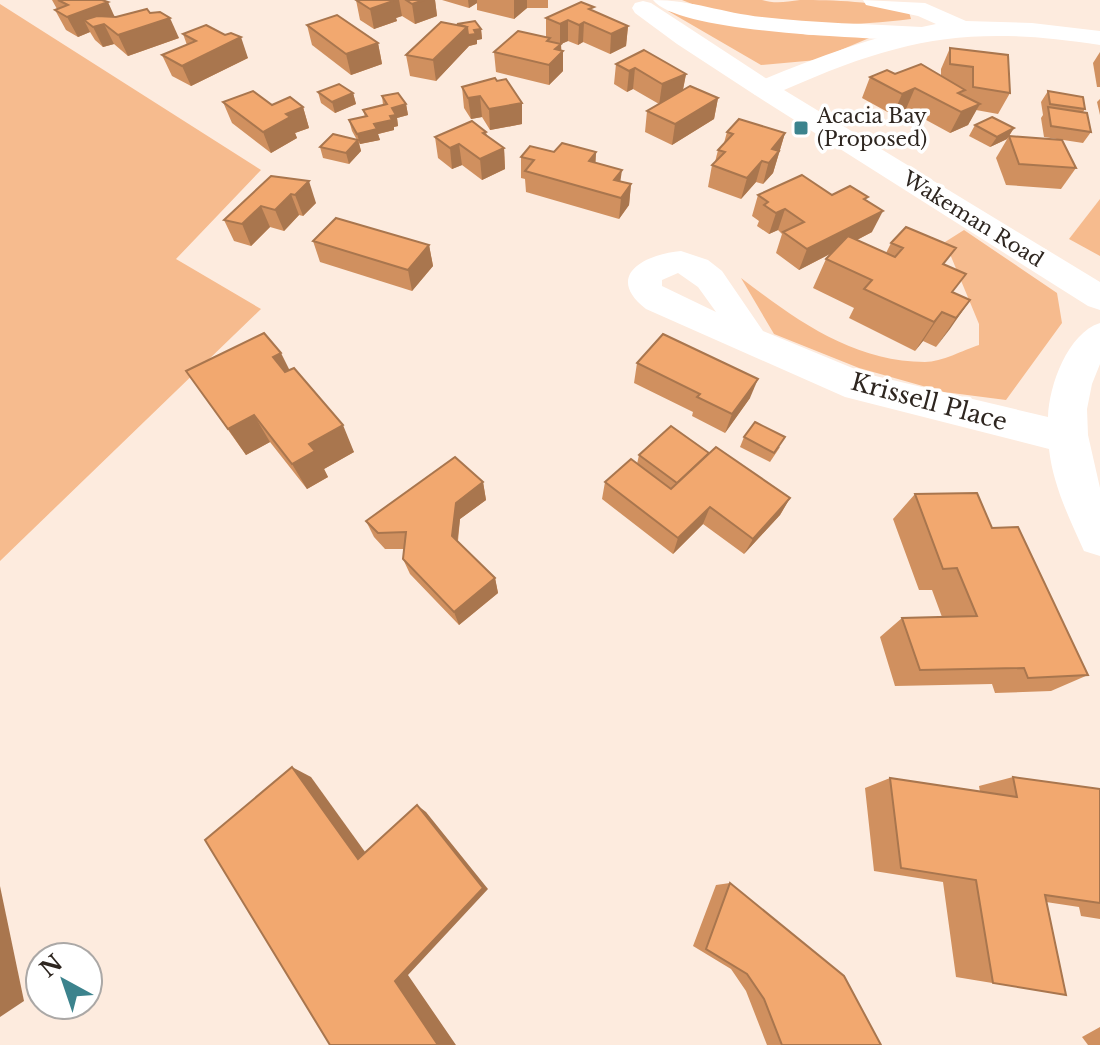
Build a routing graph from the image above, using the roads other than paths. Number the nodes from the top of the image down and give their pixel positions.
1 (634, 0) edge
2 (664, 0) edge
3 (874, 0) edge
4 (962, 28) junction
5 (922, 34) junction
6 (1100, 38) edge
7 (764, 89) junction
8 (1100, 298) edge
9 (1100, 336) edge
10 (750, 341) dead end
11 (1066, 437) junction
12 (1100, 537) edge

1 - 7 street, Wakeman Road
2 - 5 street
3 - 4 street
4 - 5 street
4 - 6 street
5 - 7 street
7 - 8 street, Wakeman Road
9 - 11 street
10 - 11 street, Krissell Place
11 - 12 street

